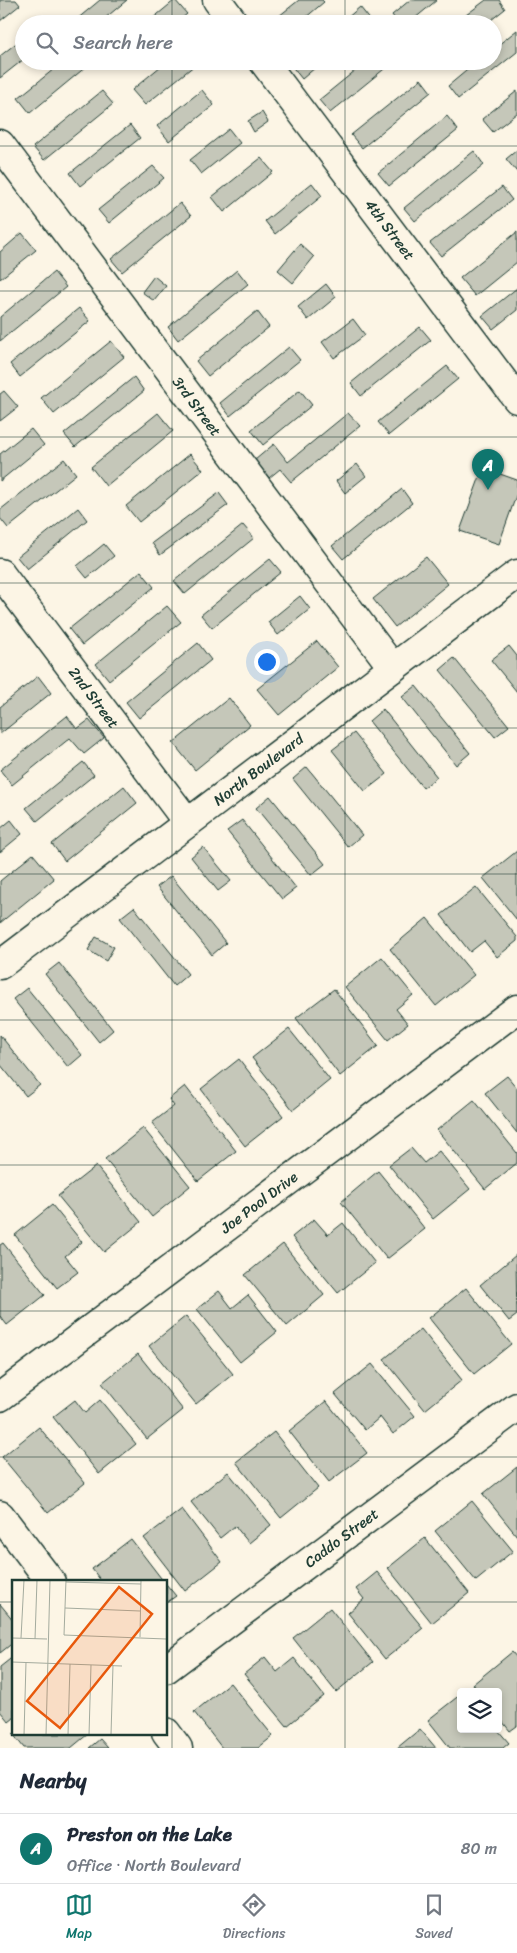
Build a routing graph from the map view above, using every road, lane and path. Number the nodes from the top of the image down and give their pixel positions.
1 (217, 0) edge
2 (228, 15) edge
3 (270, 70) edge
4 (0, 144) edge
5 (517, 399) edge
6 (0, 574) edge
7 (517, 574) edge
8 (393, 668) junction
9 (188, 823) junction
10 (0, 965) edge
11 (517, 1009) edge
12 (0, 1397) edge
13 (517, 1407) edge
14 (0, 1515) edge
15 (49, 1580) edge
16 (168, 1668) edge
17 (168, 1735) edge
18 (178, 1748) edge

1 - 2 street
3 - 5 street, 4th Street
4 - 8 street, 3rd Street
6 - 9 street, 2nd Street
7 - 8 street, North Boulevard
8 - 9 street, North Boulevard
9 - 10 street, North Boulevard
11 - 12 street, Joe Pool Drive
13 - 16 street, Caddo Street
14 - 15 street
17 - 18 street

